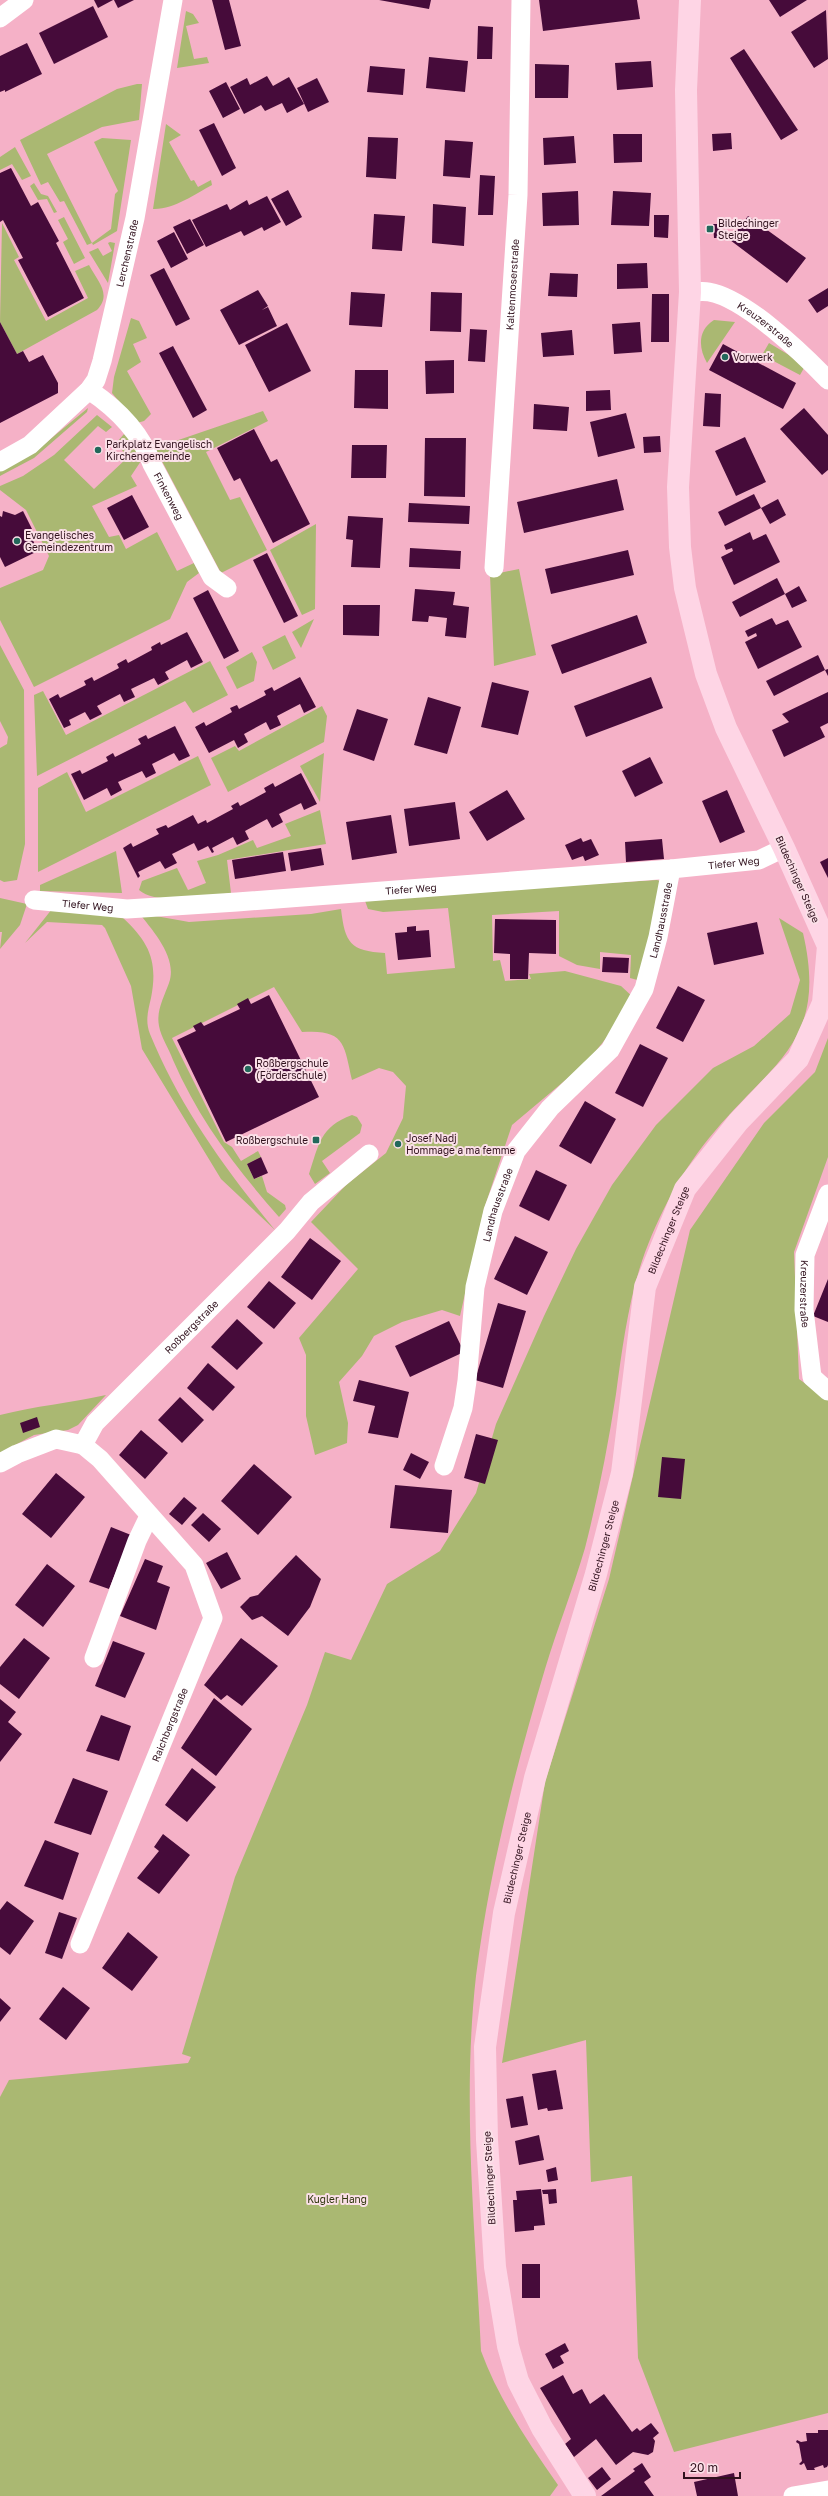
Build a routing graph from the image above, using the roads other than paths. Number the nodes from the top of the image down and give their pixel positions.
1 (24, 0) edge
2 (173, 0) edge
3 (521, 0) edge
4 (690, 0) edge
5 (0, 18) edge
6 (690, 292) junction
7 (828, 380) edge
8 (89, 390) junction
9 (0, 462) edge
10 (494, 568) dead end
11 (228, 588) dead end
12 (784, 848) junction
13 (672, 869) junction
14 (34, 900) dead end
15 (369, 1154) dead end
16 (828, 1194) edge
17 (828, 1391) edge
18 (83, 1445) junction
19 (0, 1463) edge
20 (444, 1466) dead end
21 (149, 1516) junction
22 (94, 1658) dead end
23 (80, 1944) dead end
24 (828, 2490) edge
25 (585, 2496) edge
26 (793, 2496) edge

1 - 5 street
2 - 8 street, Lerchenstraße
3 - 10 street, Kaltenmoserstraße
4 - 6 street, Bildechinger Steige
6 - 7 street, Kreuzerstraße
6 - 12 street, Bildechinger Steige
8 - 9 street, Lerchenstraße
8 - 11 street, Finkenweg
12 - 13 street, Tiefer Weg
12 - 25 street, Bildechinger Steige
13 - 14 street, Tiefer Weg
13 - 20 street, Landhausstraße
15 - 18 street, Roßbergstraße
16 - 17 street, Kreuzerstraße
18 - 19 street
18 - 21 street, Raichbergstraße
21 - 22 street
21 - 23 street, Raichbergstraße
24 - 26 street

